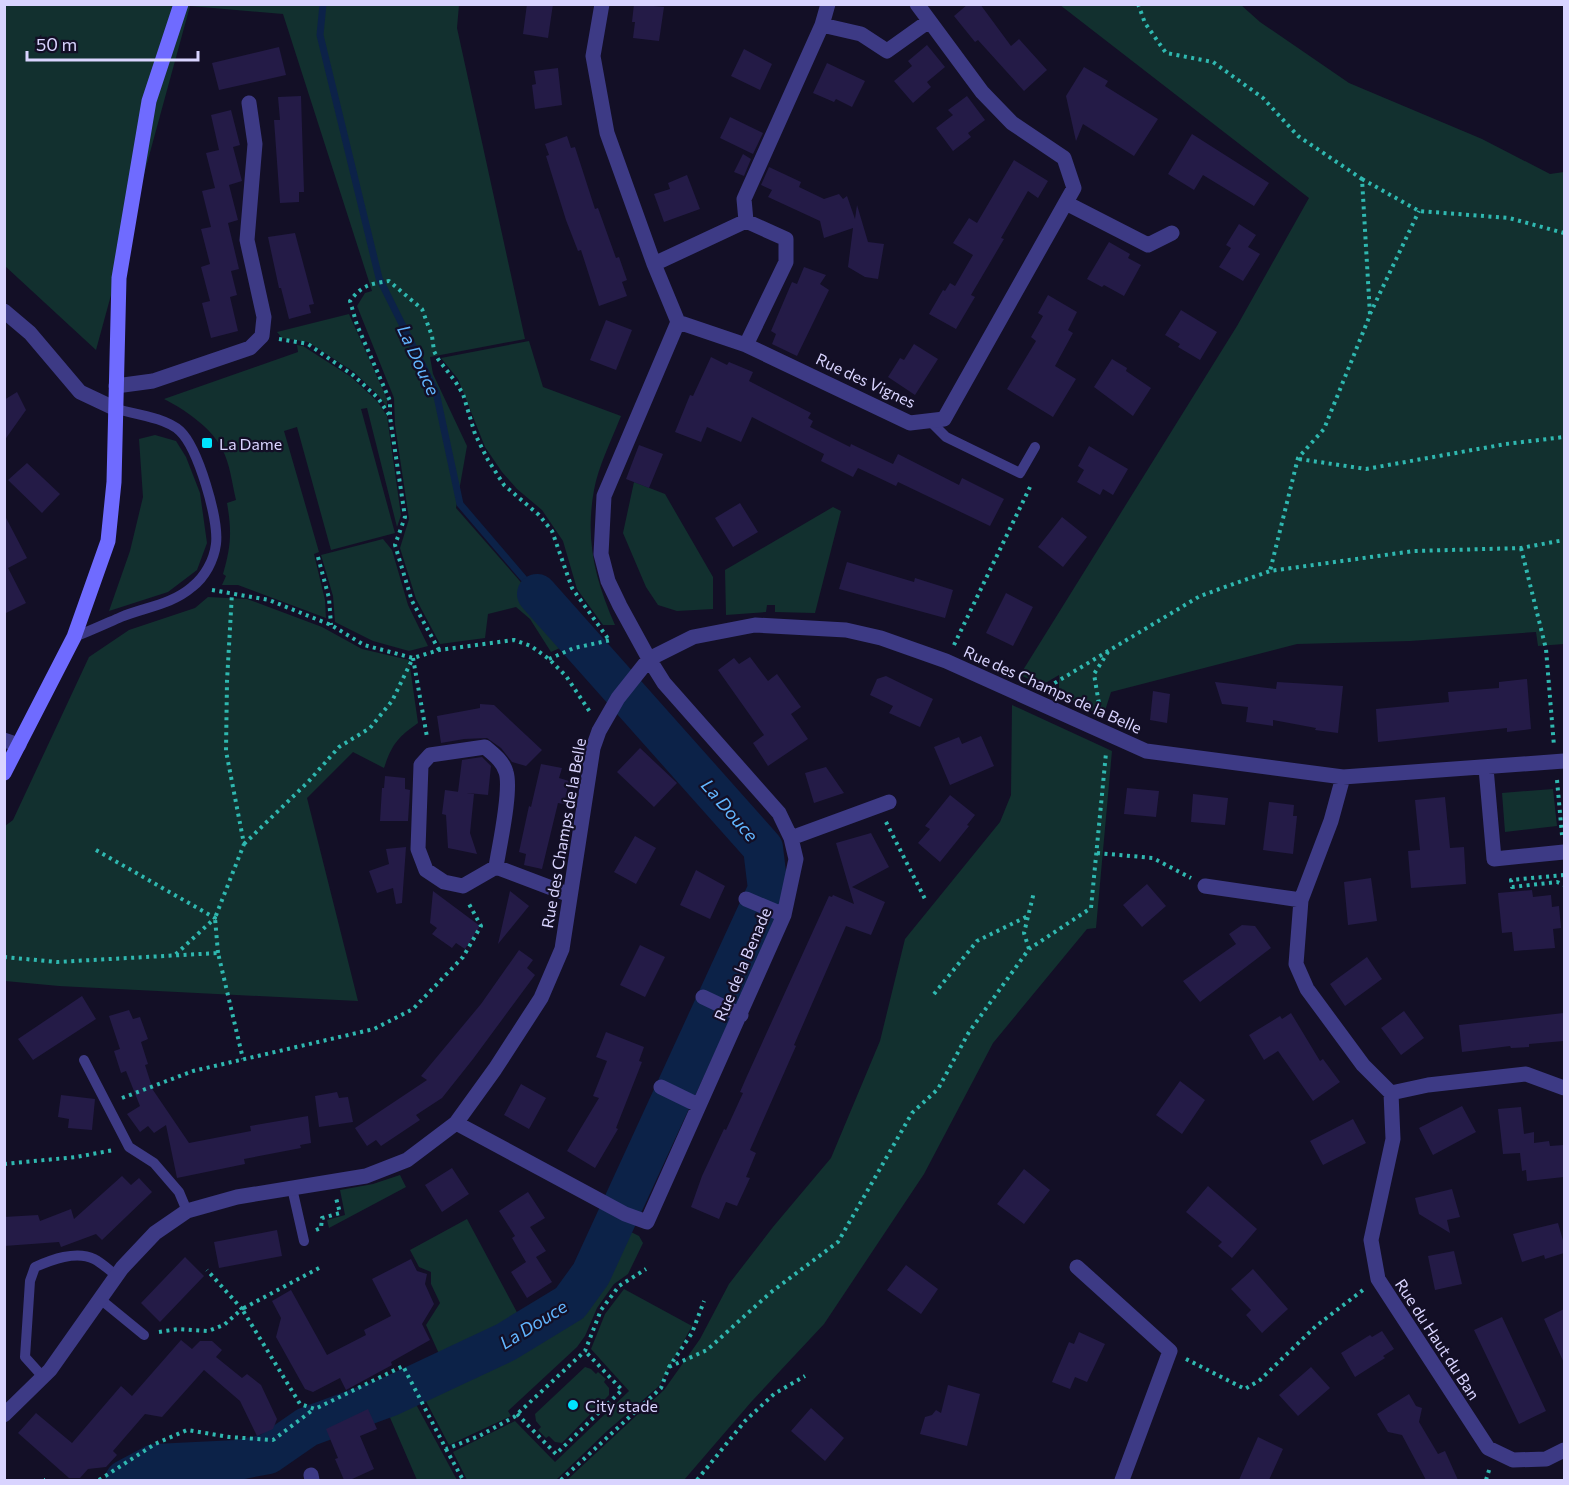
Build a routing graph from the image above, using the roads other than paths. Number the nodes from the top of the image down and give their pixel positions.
1 (181, 4) edge
2 (602, 4) edge
3 (828, 4) edge
4 (917, 4) edge
5 (929, 21) junction
6 (822, 26) junction
7 (249, 103) dead end
8 (1066, 203) junction
9 (746, 220) junction
10 (1172, 233) dead end
11 (654, 264) junction
12 (4, 311) edge
13 (678, 322) junction
14 (746, 345) junction
15 (116, 386) junction
16 (116, 409) junction
17 (930, 421) junction
18 (1035, 447) dead end
19 (74, 638) junction
20 (649, 659) junction
21 (4, 740) edge
22 (20, 745) junction
23 (1564, 761) edge
24 (1486, 768) junction
25 (4, 773) edge
26 (1343, 777) junction
27 (884, 804) road end
28 (791, 838) junction
29 (1564, 852) edge
30 (496, 867) junction
31 (1205, 885) road end
32 (570, 895) junction
33 (746, 899) dead end
34 (1301, 900) junction
35 (777, 913) junction
36 (703, 997) dead end
37 (741, 1015) junction
38 (84, 1060) dead end
39 (661, 1087) dead end
40 (1564, 1089) edge
41 (1391, 1093) junction
42 (698, 1105) junction
43 (456, 1123) junction
44 (292, 1188) junction
45 (187, 1211) junction
46 (304, 1241) dead end
47 (1077, 1267) dead end
48 (117, 1276) junction
49 (100, 1299) junction
50 (144, 1335) road end
51 (43, 1377) junction
52 (4, 1415) edge
53 (1564, 1450) edge
54 (1122, 1480) edge

1 - 15 street
2 - 11 street
3 - 6 street
4 - 5 street, Rue des Vignes
5 - 6 street
5 - 8 street, Rue des Vignes
6 - 9 street
7 - 15 street
8 - 10 street
8 - 17 street, Rue des Vignes
9 - 11 street
9 - 14 street
11 - 13 street
12 - 16 street
13 - 14 street, Rue des Vignes
13 - 20 street
14 - 17 street, Rue des Vignes
15 - 16 street
16 - 19 street
16 - 19 lane
17 - 18 lane
19 - 22 street
20 - 26 street, Rue des Champs de la Belle
20 - 28 street, Rue de la Benade
20 - 32 street, Rue des Champs de la Belle
21 - 22 street
22 - 25 street
23 - 24 street, Rue des Champs de la Belle
24 - 26 street, Rue des Champs de la Belle
24 - 29 street
26 - 34 street
27 - 28 street
28 - 35 street, Rue de la Benade
30 - 30 street
30 - 32 street
31 - 34 street
32 - 43 street, Rue des Champs de la Belle
33 - 35 street
34 - 41 street
35 - 37 street, Rue de la Benade
36 - 37 street
37 - 42 street, Rue de la Benade
38 - 45 lane
39 - 42 street
40 - 41 street
41 - 53 street, Rue du Haut du Ban
42 - 43 street, Rue de la Benade
43 - 44 street, Rue des Champs de la Belle
44 - 45 street, Rue des Champs de la Belle
44 - 46 lane
45 - 48 street, Rue des Champs de la Belle
47 - 54 street
48 - 49 street, Rue des Champs de la Belle
48 - 51 lane
49 - 50 lane
49 - 51 street, Rue des Champs de la Belle
51 - 52 street, Rue des Champs de la Belle

